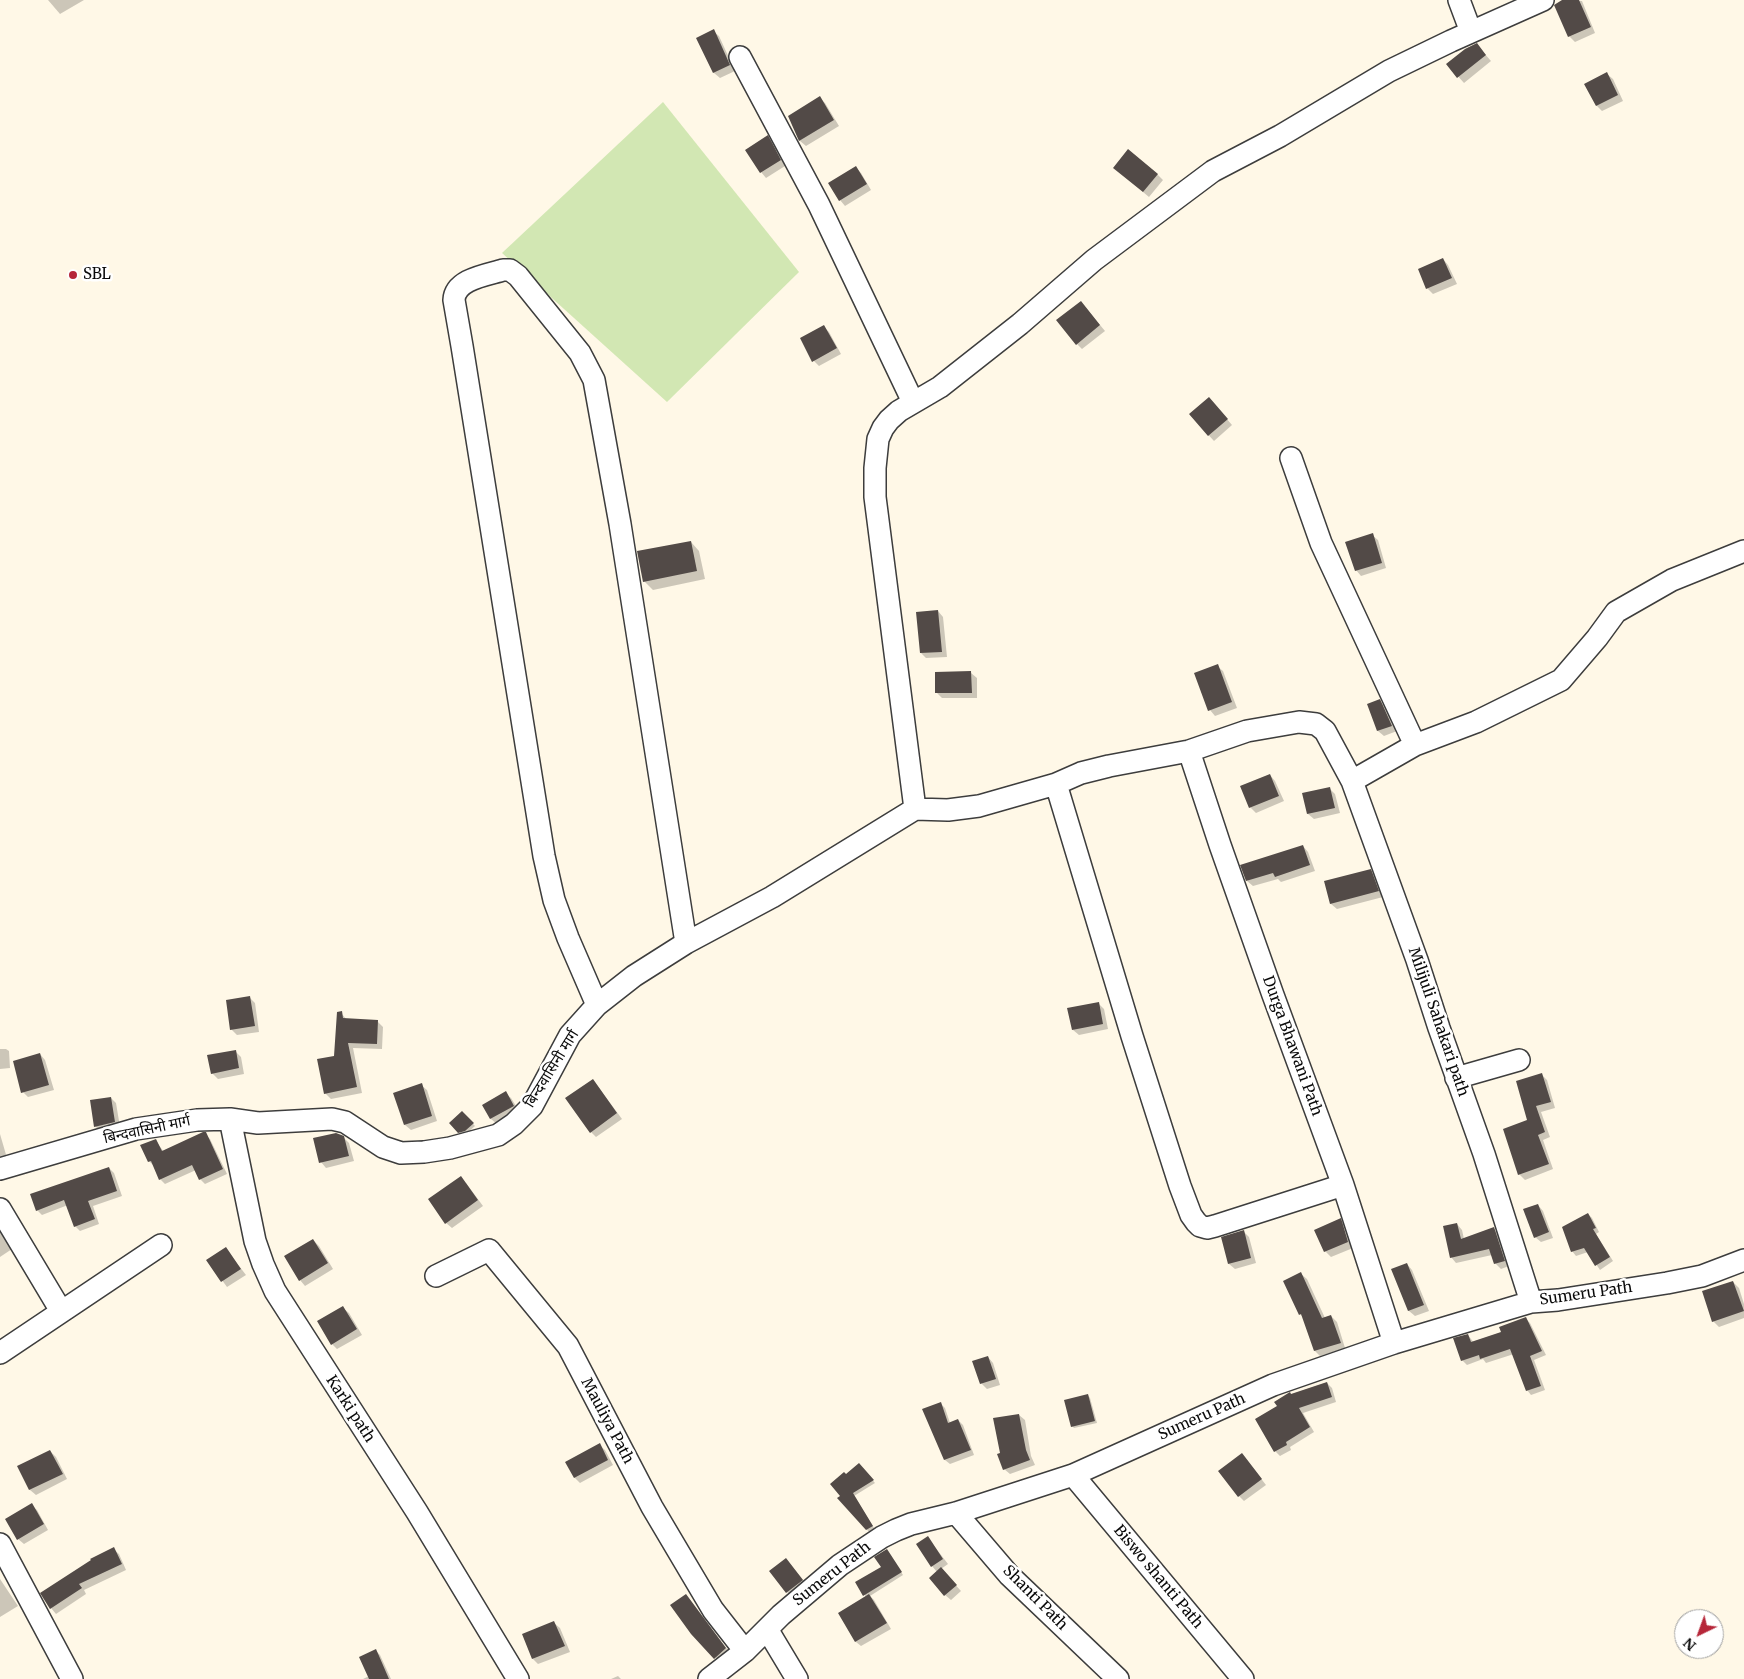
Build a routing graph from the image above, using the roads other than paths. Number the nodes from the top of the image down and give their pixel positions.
1 (1459, 0) edge
2 (1543, 0) edge
3 (1471, 32) junction
4 (740, 57) dead end
5 (913, 402) junction
6 (1291, 458) dead end
7 (1744, 551) edge
8 (1415, 745) junction
9 (1189, 751) junction
10 (1352, 781) junction
11 (1056, 784) junction
12 (915, 809) junction
13 (686, 943) junction
14 (597, 1005) junction
15 (1519, 1060) dead end
16 (1456, 1078) junction
17 (230, 1119) junction
18 (0, 1170) edge
19 (1343, 1185) junction
20 (0, 1209) edge
21 (161, 1245) dead end
22 (1744, 1260) edge
23 (436, 1276) dead end
24 (1531, 1302) junction
25 (61, 1311) junction
26 (1394, 1342) junction
27 (0, 1353) edge
28 (1073, 1475) junction
29 (956, 1513) junction
30 (0, 1544) edge
31 (767, 1629) junction
32 (745, 1651) junction
33 (72, 1679) edge
34 (518, 1679) edge
35 (709, 1679) edge
36 (797, 1679) edge
37 (1118, 1679) edge
38 (1243, 1679) edge

1 - 3 street
2 - 3 street
3 - 5 street
4 - 5 street
5 - 12 street
6 - 8 street
7 - 8 street
8 - 10 street
9 - 10 street, Milijuli Sahakari path
9 - 11 street, Milijuli Sahakari path
9 - 19 street, Durga Bhawani Path
10 - 16 street, Milijuli Sahakari path
11 - 12 street, Milijuli Sahakari path
11 - 19 street
12 - 13 street, बिन्दवासिनी मार्ग
13 - 14 street, बिन्दवासिनी मार्ग
13 - 14 street
14 - 17 street, बिन्दवासिनी मार्ग
15 - 16 street
16 - 24 street, Milijuli Sahakari path
17 - 18 street, बिन्दवासिनी मार्ग
17 - 34 street, Karki path
19 - 26 street, Durga Bhawani Path
20 - 25 street
21 - 25 street
22 - 24 street, Sumeru Path
23 - 32 street, Mauliya Path
24 - 26 street, Sumeru Path
25 - 27 street
26 - 28 street, Sumeru Path
28 - 29 street, Sumeru Path
28 - 38 street, Biswo shanti Path
29 - 31 street, Sumeru Path
29 - 37 street, Shanti Path
30 - 33 street
31 - 32 street, Sumeru Path
31 - 36 street
32 - 35 street, Sumeru Path

